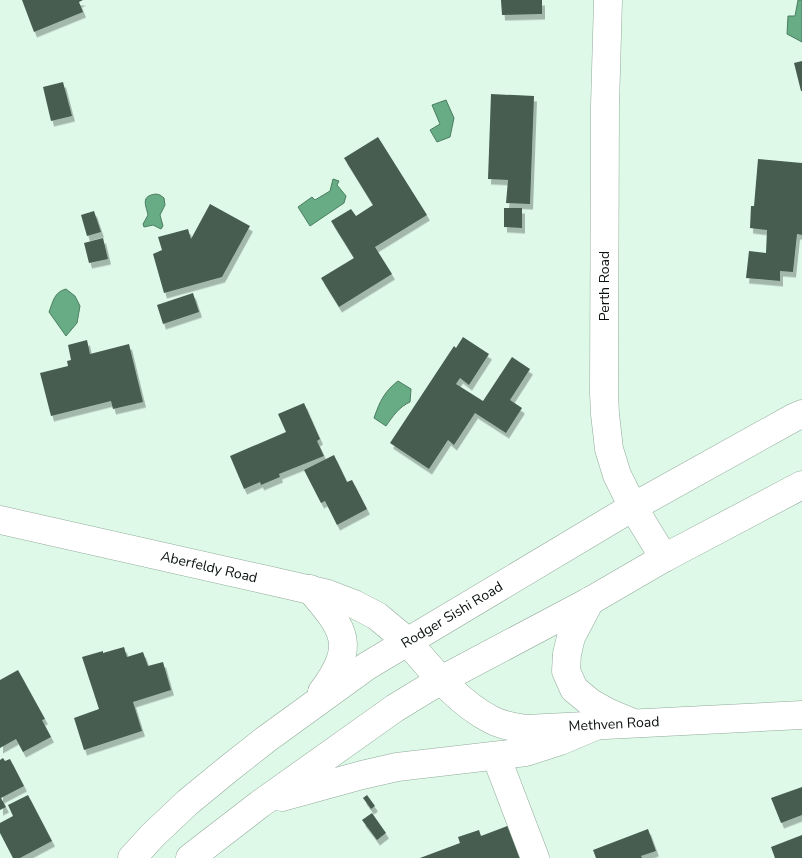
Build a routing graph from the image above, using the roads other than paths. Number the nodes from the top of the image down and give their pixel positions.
1 (608, 0) edge
2 (802, 414) edge
3 (802, 485) edge
4 (633, 507) junction
5 (0, 520) edge
6 (664, 558) junction
7 (310, 589) junction
8 (590, 601) junction
9 (407, 641) junction
10 (441, 680) junction
11 (312, 706) junction
12 (802, 715) edge
13 (633, 723) junction
14 (598, 725) junction
15 (496, 756) junction
16 (260, 804) junction
17 (132, 858) edge
18 (190, 858) edge
19 (535, 858) edge

1 - 4 main road, Perth Road
2 - 4 main road, Rodger Sishi Road
3 - 6 main road
4 - 6 main road, Perth Road
4 - 9 main road, Rodger Sishi Road
5 - 7 main road, Aberfeldy Road
6 - 8 main road
7 - 9 main road, Aberfeldy Road
7 - 11 main road
8 - 10 main road
8 - 13 main road
9 - 10 main road, Methven Road
9 - 11 main road, Rodger Sishi Road
10 - 14 main road, Methven Road
10 - 16 main road
11 - 17 main road, Rodger Sishi Road
12 - 13 main road, Methven Road
13 - 14 main road, Methven Road
14 - 15 main road
15 - 16 main road
15 - 19 main road
16 - 18 main road

